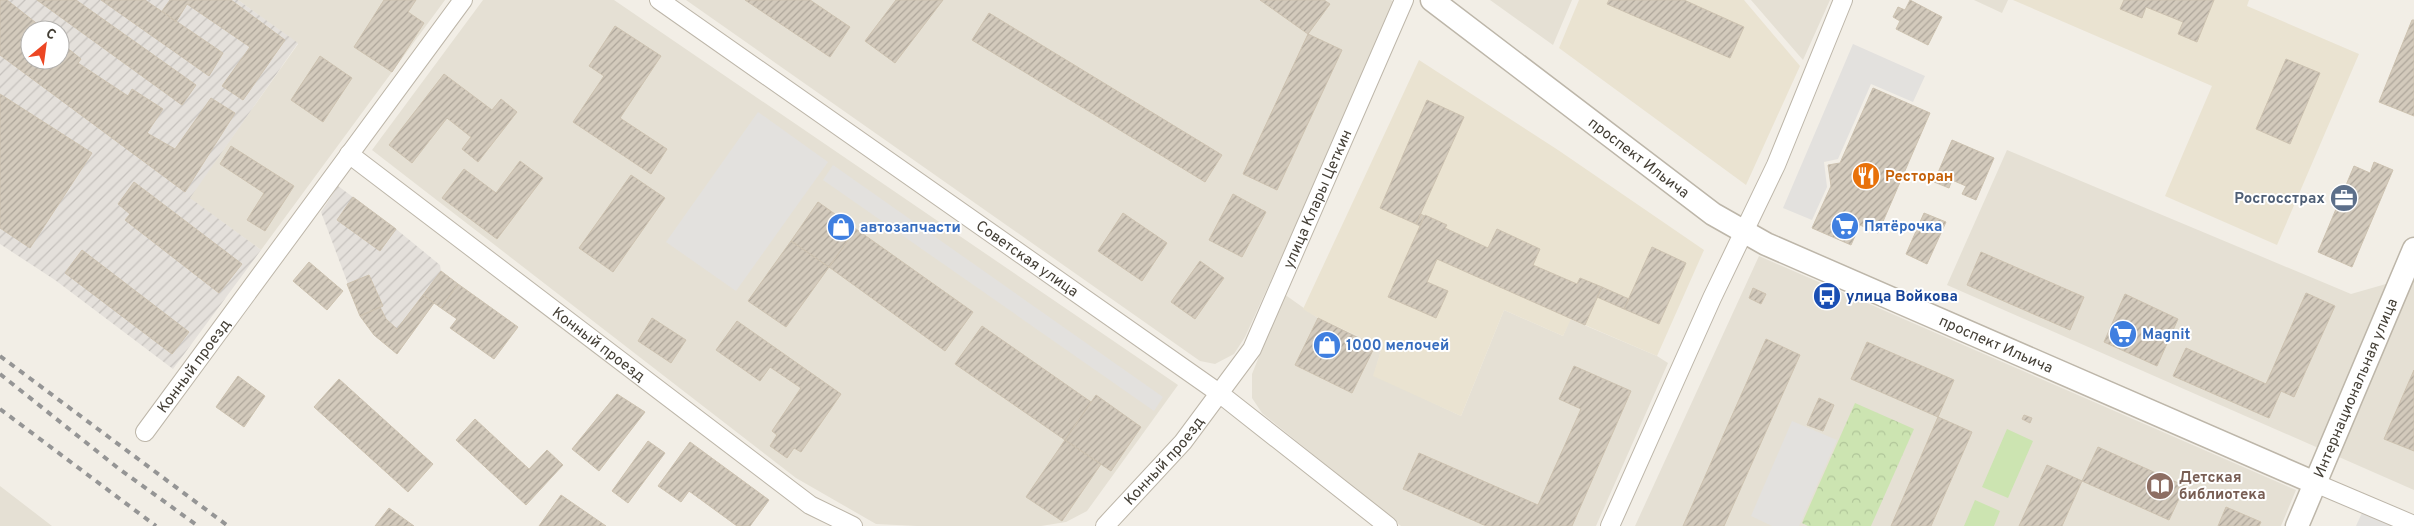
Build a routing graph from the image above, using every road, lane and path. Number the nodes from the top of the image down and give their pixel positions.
1 (463, 0) edge
2 (659, 0) edge
3 (1404, 0) edge
4 (1432, 0) edge
5 (1843, 0) edge
6 (348, 154) junction
7 (1745, 232) junction
8 (2414, 249) edge
9 (1219, 393) junction
10 (145, 432) dead end
11 (2315, 483) junction
12 (2414, 525) edge
13 (853, 526) edge
14 (1105, 526) edge
15 (1388, 526) edge
16 (1610, 526) edge
17 (2296, 526) edge

1 - 6 street, Конный проезд
2 - 9 street, Советская улица
3 - 9 street, улица Клары Цеткин
4 - 7 street, проспект Ильича
5 - 7 street
6 - 10 street, Конный проезд
6 - 13 street, Конный проезд
7 - 11 street, проспект Ильича
7 - 16 street
8 - 11 street, Интернациональная улица
9 - 14 street, Конный проезд
9 - 15 street, Советская улица
11 - 12 street, проспект Ильича
11 - 17 street, Интернациональная улица

